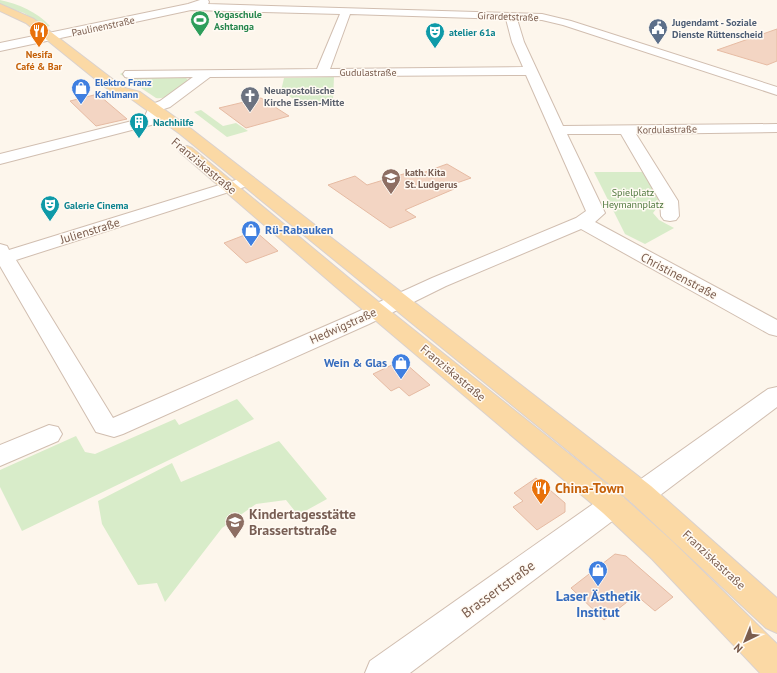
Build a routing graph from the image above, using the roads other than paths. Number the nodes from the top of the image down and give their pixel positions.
1 (206, 1) edge
2 (0, 7) edge
3 (191, 7) junction
4 (228, 7) junction
5 (346, 11) junction
6 (511, 16) junction
7 (55, 23) dead end
8 (52, 36) junction
9 (0, 47) edge
10 (531, 71) junction
11 (322, 72) junction
12 (129, 74) dead end
13 (206, 74) junction
14 (777, 91) edge
15 (153, 114) junction
16 (777, 128) edge
17 (558, 130) junction
18 (626, 130) junction
19 (0, 159) edge
20 (238, 184) junction
21 (670, 216) dead end
22 (582, 222) junction
23 (1, 255) edge
24 (388, 306) junction
25 (777, 329) edge
26 (777, 395) edge
27 (49, 434) dead end
28 (0, 456) edge
29 (627, 499) junction
30 (777, 618) edge
31 (777, 667) edge
32 (382, 673) edge

1 - 3 street, Paulinenstraße
1 - 4 street, Girardetstraße
2 - 8 main road, Franziskastraße
3 - 4 street, Girardetstraße
3 - 8 street, Paulinenstraße
4 - 5 street, Girardetstraße
5 - 6 street, Girardetstraße
5 - 11 street
6 - 10 street
6 - 14 street, Girardetstraße
7 - 8 main road
8 - 9 street, Paulinenstraße
8 - 15 main road, Franziskastraße
10 - 11 street, Gudulastraße
10 - 17 street
11 - 13 street, Gudulastraße
12 - 13 street, Gudulastraße
13 - 15 street
15 - 19 street
15 - 20 main road, Franziskastraße
15 - 20 main road, Franziskastraße
16 - 18 street, Kordulastraße
17 - 18 street, Kordulastraße
17 - 22 street
18 - 21 street
20 - 23 street, Julienstraße
20 - 24 main road, Franziskastraße
22 - 24 street, Hedwigstraße
22 - 25 street, Christinenstraße
23 - 24 street, Hedwigstraße
24 - 29 main road, Franziskastraße
26 - 29 street, Brassertstraße
27 - 28 street
29 - 30 main road, Franziskastraße
29 - 31 main road, Franziskastraße
29 - 32 street, Brassertstraße

